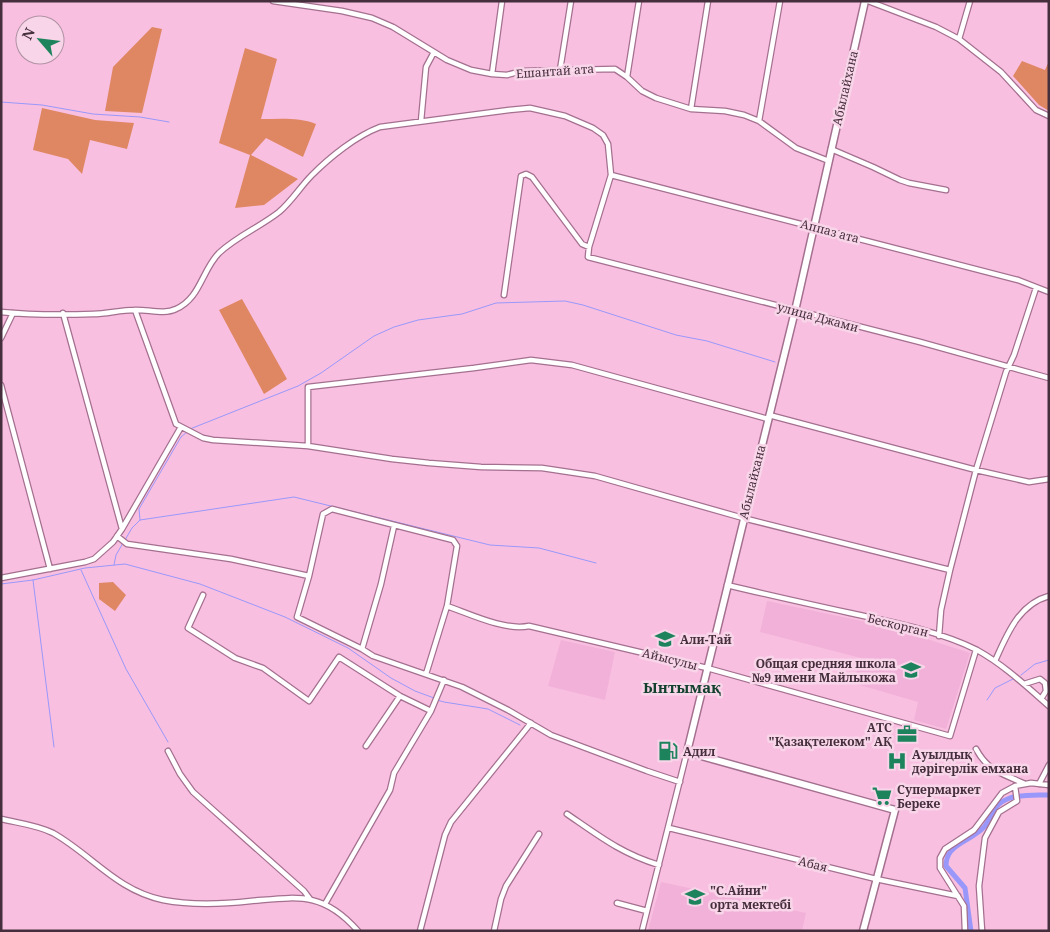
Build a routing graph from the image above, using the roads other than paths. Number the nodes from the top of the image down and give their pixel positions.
1 (273, 1) edge
2 (502, 1) edge
3 (571, 1) edge
4 (639, 1) edge
5 (708, 1) edge
6 (780, 1) edge
7 (867, 1) edge
8 (970, 1) edge
9 (959, 39) junction
10 (434, 52) junction
11 (560, 70) junction
12 (492, 74) junction
13 (627, 77) junction
14 (691, 109) junction
15 (1049, 116) edge
16 (759, 121) junction
17 (421, 122) junction
18 (831, 149) junction
19 (828, 161) junction
20 (611, 175) junction
21 (946, 190) dead end
22 (814, 227) junction
23 (589, 247) junction
24 (1036, 288) junction
25 (1049, 292) edge
26 (504, 295) dead end
27 (135, 310) junction
28 (795, 311) junction
29 (1, 312) edge
30 (13, 313) junction
31 (62, 313) junction
32 (1, 338) edge
33 (1008, 367) junction
34 (1049, 378) edge
35 (1, 385) edge
36 (769, 417) junction
37 (181, 426) junction
38 (308, 446) junction
39 (976, 470) junction
40 (1049, 480) edge
41 (744, 518) junction
42 (394, 526) junction
43 (122, 529) junction
44 (117, 536) junction
45 (50, 569) junction
46 (950, 570) junction
47 (309, 576) junction
48 (1, 578) edge
49 (727, 585) junction
50 (203, 595) dead end
51 (1049, 596) edge
52 (447, 606) junction
53 (939, 636) junction
54 (362, 649) junction
55 (976, 650) junction
56 (995, 661) junction
57 (707, 668) junction
58 (426, 674) junction
59 (444, 680) junction
60 (1024, 684) junction
61 (400, 696) junction
62 (1040, 699) junction
63 (1049, 706) edge
64 (431, 711) junction
65 (531, 722) junction
66 (366, 746) dead end
67 (976, 749) dead end
68 (168, 751) dead end
69 (687, 752) junction
70 (1049, 765) edge
71 (680, 782) junction
72 (1024, 784) junction
73 (1039, 784) junction
74 (1049, 785) edge
75 (1015, 786) junction
76 (567, 814) dead end
77 (1, 820) edge
78 (669, 828) junction
79 (539, 834) dead end
80 (659, 865) junction
81 (876, 879) junction
82 (958, 896) junction
83 (310, 899) junction
84 (617, 902) dead end
85 (325, 904) junction
86 (647, 911) junction
87 (358, 931) edge
88 (420, 931) edge
89 (494, 931) edge
90 (642, 931) edge
91 (863, 931) edge
92 (965, 931) edge
93 (982, 931) edge

1 - 10 street, Ешантай ата
2 - 12 street
3 - 11 street
4 - 13 street
5 - 14 street
6 - 16 street
7 - 9 street
7 - 18 main road, Абылайхана
8 - 9 street
9 - 15 street
10 - 12 street, Ешантай ата
10 - 17 street
11 - 12 street, Ешантай ата
11 - 13 street, Ешантай ата
13 - 14 street, Ешантай ата
14 - 16 street, Ешантай ата
16 - 19 street, Ешантай ата
17 - 20 street
17 - 27 street
18 - 19 main road, Абылайхана
18 - 21 street
19 - 22 main road, Абылайхана
20 - 22 street, Аппаз ата
20 - 23 street
22 - 24 street, Аппаз ата
22 - 28 main road, Абылайхана
23 - 26 street
23 - 28 street, улица Джами
24 - 25 street, Аппаз ата
24 - 33 street
27 - 31 street
27 - 37 street
28 - 33 street, улица Джами
28 - 36 main road, Абылайхана
29 - 30 street
30 - 31 street
30 - 32 street
31 - 43 street
33 - 34 street, улица Джами
33 - 39 street
35 - 45 street
36 - 38 street
36 - 39 street
36 - 41 main road, Абылайхана
37 - 38 street
37 - 43 street
38 - 41 street
39 - 40 street
39 - 46 street
41 - 46 street
41 - 49 main road, Абылайхана
42 - 47 street
42 - 52 street
42 - 54 street
43 - 44 street
44 - 45 street
44 - 47 street
45 - 48 street
46 - 53 street
47 - 54 street
49 - 53 street, Бескорган
49 - 57 main road, Абылайхана
50 - 61 street
51 - 56 street
52 - 57 street, Айысулы
52 - 58 street
53 - 55 street, Бескорган
54 - 58 street
55 - 56 street, Бескорган
55 - 57 street, Айысулы
56 - 60 street, Бескорган
57 - 69 main road, Абылайхана
58 - 59 street
59 - 64 street
59 - 65 street
60 - 62 street, Бескорган
60 - 62 street
61 - 64 street
61 - 66 street
62 - 63 street, Бескорган
64 - 85 street
65 - 71 street
65 - 88 street
67 - 72 street
68 - 83 street
69 - 71 street
69 - 81 main road
70 - 73 street
71 - 78 street
72 - 73 street
72 - 75 street
73 - 74 street
75 - 82 street
75 - 93 street
76 - 80 street
77 - 83 street
78 - 80 street
78 - 81 street, Абая
79 - 89 street
80 - 86 street
81 - 82 street, Абая
81 - 91 main road
82 - 92 street
83 - 85 street
84 - 86 street
85 - 87 street
86 - 90 street

